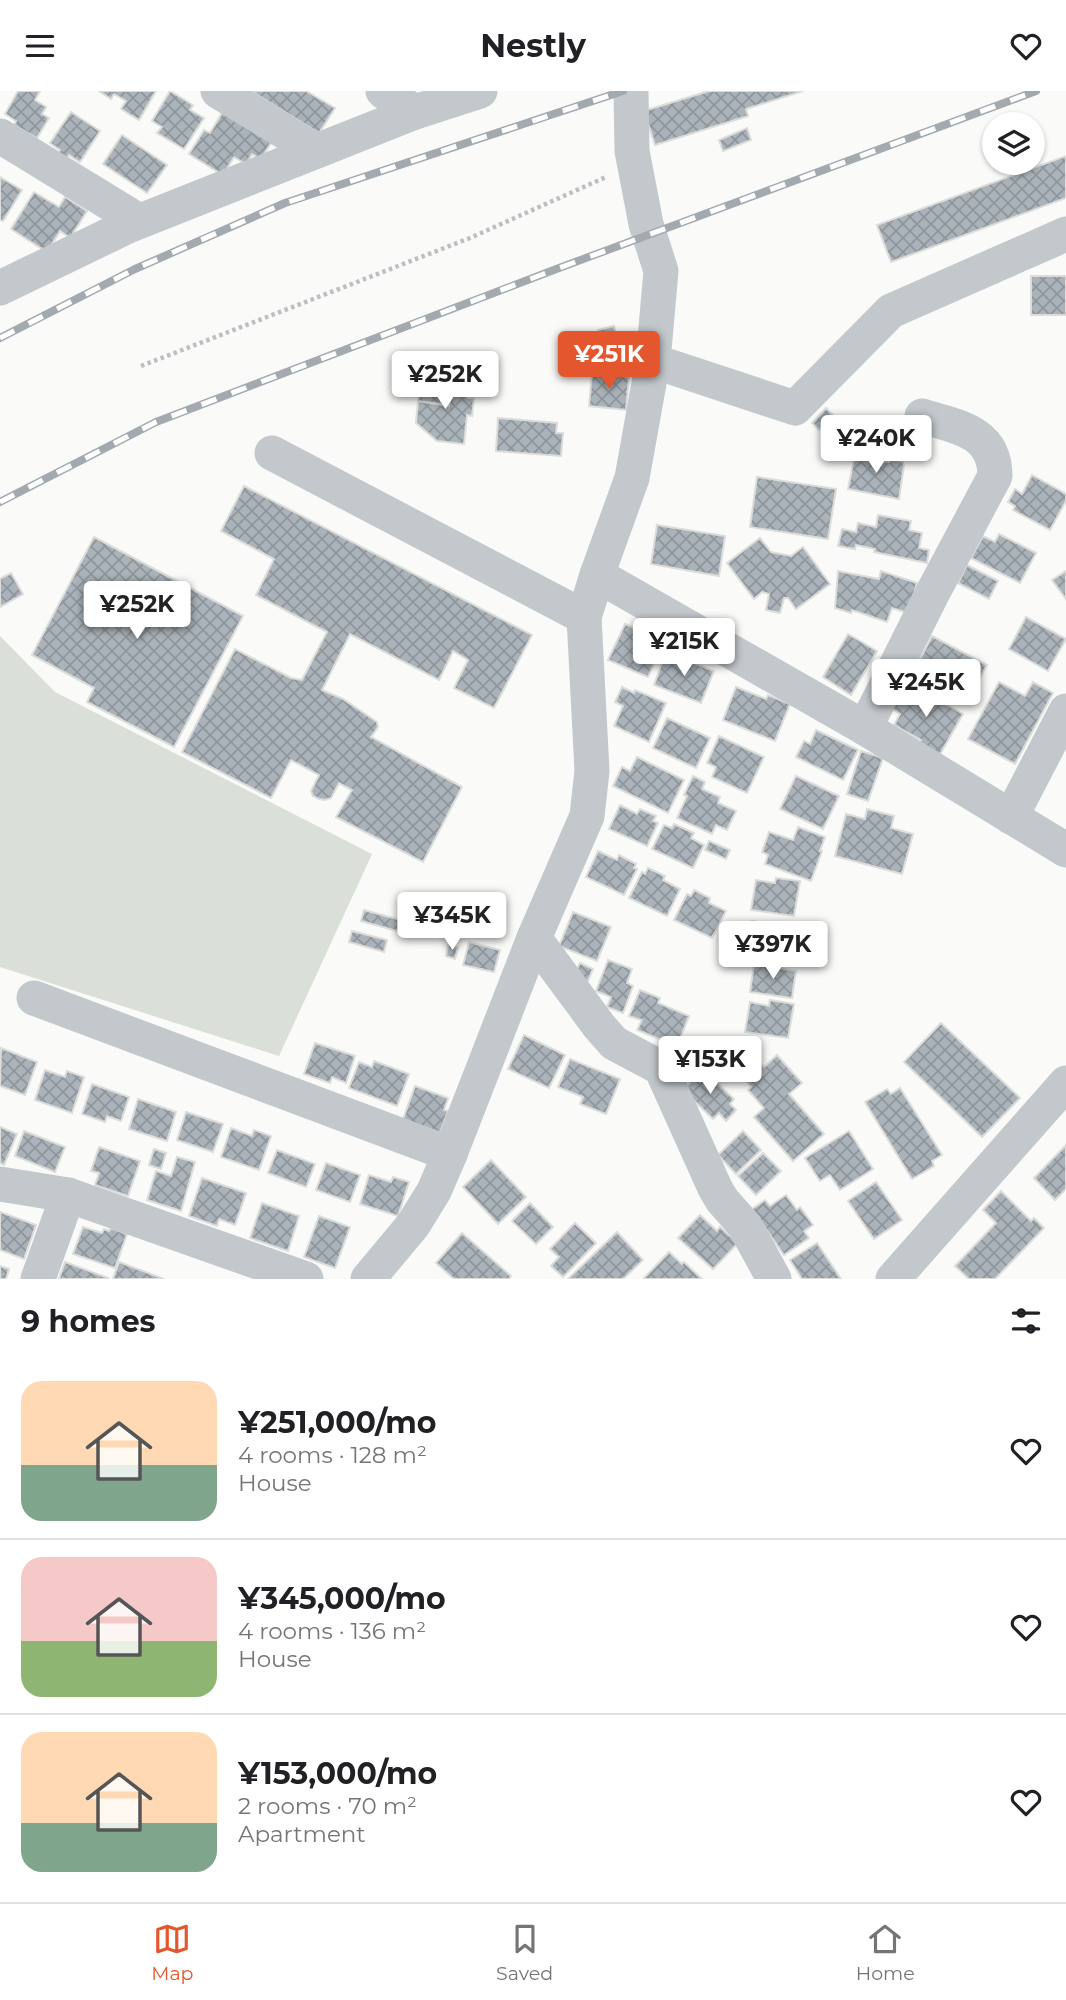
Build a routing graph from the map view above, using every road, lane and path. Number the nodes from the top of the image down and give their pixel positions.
1 (218, 91) edge
2 (383, 91) edge
3 (480, 91) edge
4 (631, 91) edge
5 (415, 112) junction
6 (0, 136) edge
7 (316, 152) junction
8 (635, 163) junction
9 (139, 221) junction
10 (1066, 234) edge
11 (0, 288) edge
12 (653, 361) junction
13 (141, 366) dead end
14 (922, 416) dead end
15 (272, 453) dead end
16 (597, 575) junction
17 (584, 617) junction
18 (1063, 724) edge
19 (865, 728) junction
20 (1011, 817) junction
21 (1066, 850) edge
22 (534, 938) junction
23 (34, 998) dead end
24 (1066, 1083) edge
25 (450, 1154) junction
26 (0, 1184) edge
27 (68, 1195) junction
28 (38, 1279) edge
29 (306, 1279) edge
30 (368, 1279) edge
31 (774, 1279) edge
32 (893, 1279) edge

1 - 7 street
2 - 5 street
3 - 5 street
4 - 8 street
5 - 7 street
6 - 9 street
7 - 9 street
8 - 12 street
8 - 13 path
9 - 11 street
10 - 12 street
12 - 16 street
14 - 19 street
15 - 17 street
16 - 17 street
16 - 19 street
17 - 22 street
18 - 20 street
19 - 20 street
20 - 21 street
22 - 25 street
22 - 31 street
23 - 25 street
24 - 32 street
25 - 30 street
26 - 27 street
27 - 28 street
27 - 29 street

